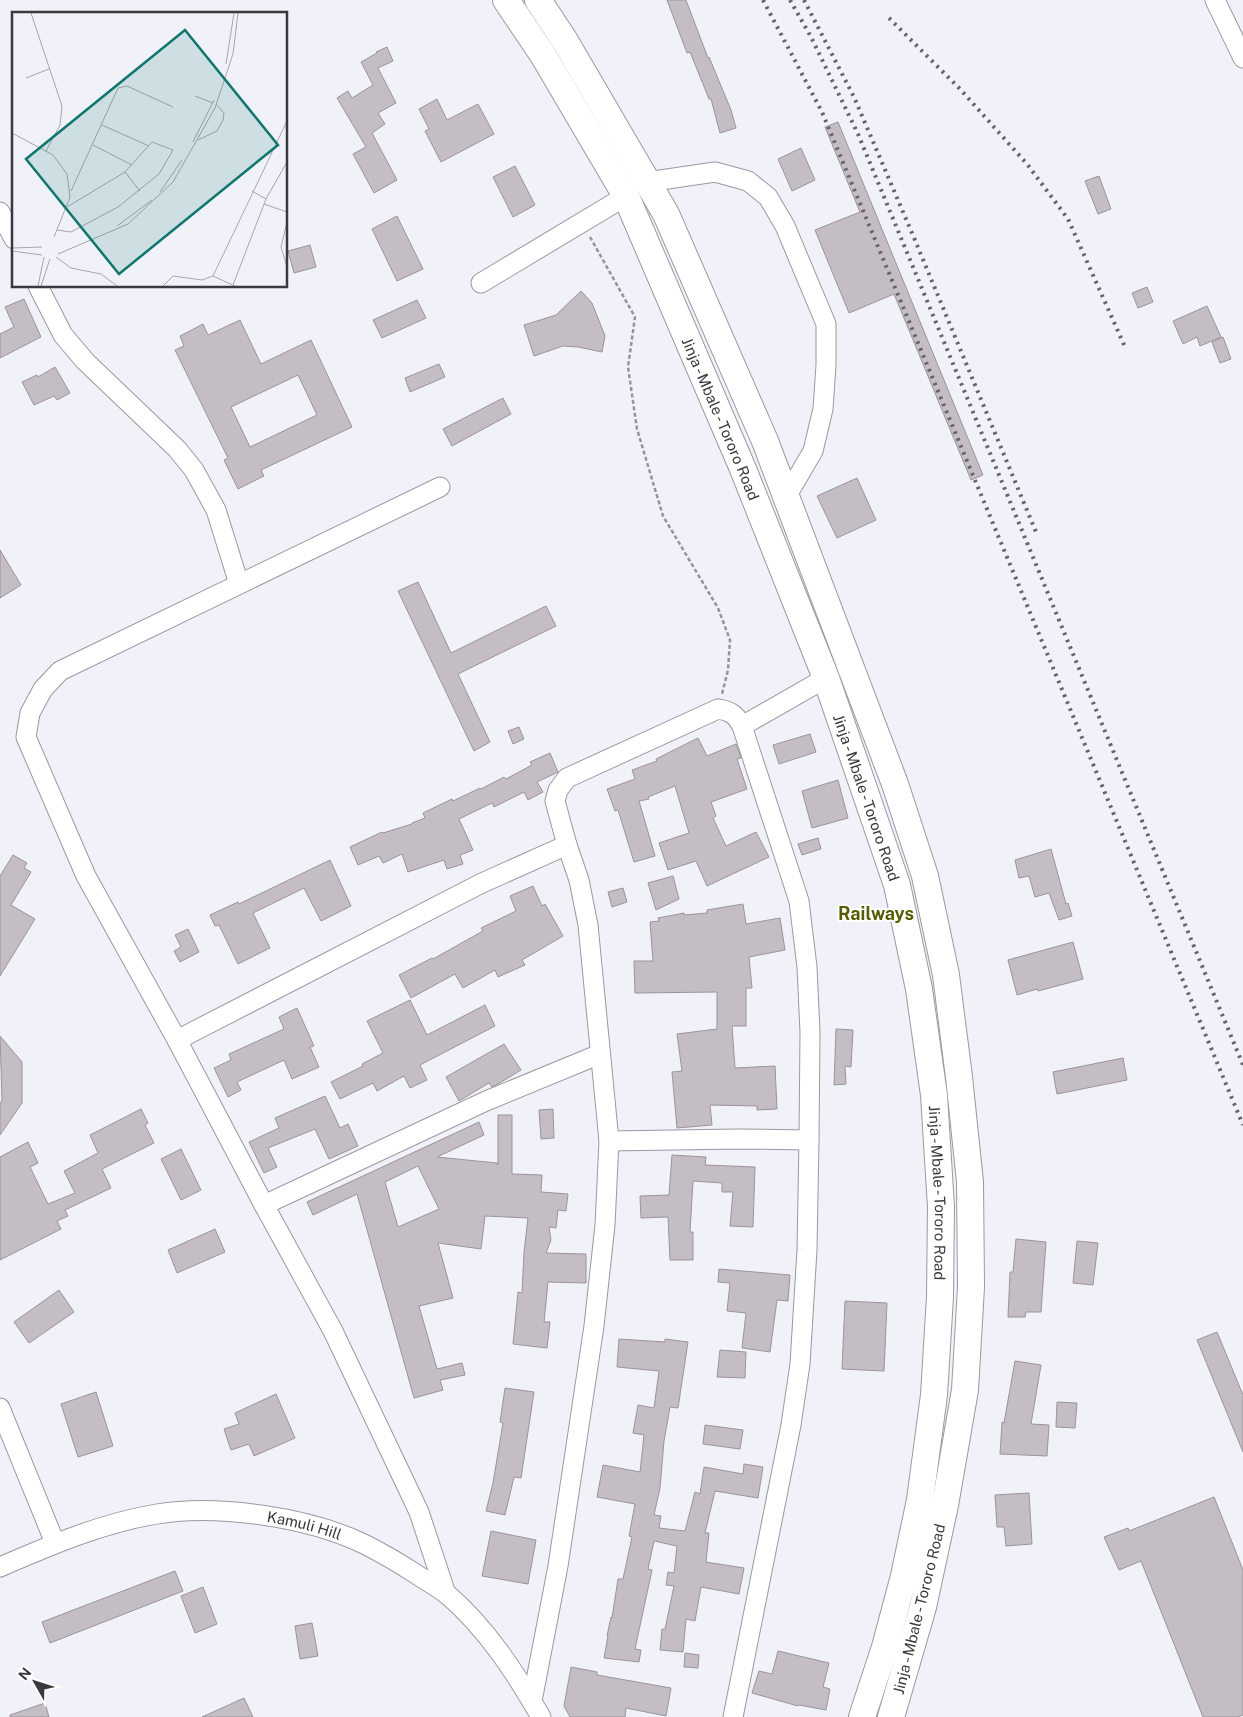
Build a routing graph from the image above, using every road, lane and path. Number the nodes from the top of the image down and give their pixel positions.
1 (506, 0) edge
2 (538, 0) edge
3 (1215, 0) edge
4 (1243, 58) edge
5 (647, 182) junction
6 (626, 196) junction
7 (0, 212) edge
8 (583, 222) junction
9 (12, 235) edge
10 (480, 283) dead end
11 (39, 288) edge
12 (440, 487) dead end
13 (786, 497) junction
14 (239, 584) junction
15 (826, 678) junction
16 (718, 709) junction
17 (742, 726) junction
18 (567, 845) junction
19 (177, 1040) junction
20 (600, 1054) junction
21 (809, 1140) junction
22 (609, 1141) junction
23 (264, 1204) junction
24 (0, 1408) edge
25 (54, 1543) junction
26 (0, 1567) edge
27 (446, 1594) junction
28 (532, 1701) junction
29 (541, 1717) edge
30 (733, 1717) edge
31 (862, 1717) edge
32 (891, 1717) edge

1 - 6 highway, Jinja - Mbale - Tororo Road
2 - 5 highway, Jinja - Mbale - Tororo Road
3 - 4 street
5 - 13 highway, Jinja - Mbale - Tororo Road
5 - 13 street
6 - 8 street
6 - 15 highway, Jinja - Mbale - Tororo Road
7 - 9 street
8 - 10 street
8 - 16 path
11 - 14 street
12 - 14 street
13 - 32 highway, Jinja - Mbale - Tororo Road
14 - 19 street
15 - 17 street
15 - 31 highway, Jinja - Mbale - Tororo Road
16 - 17 street
16 - 18 street
17 - 21 street
18 - 19 street
18 - 20 street
19 - 23 street
20 - 22 street
20 - 23 street
21 - 22 street
21 - 30 street
22 - 28 street
23 - 27 street
24 - 25 street
25 - 26 street, Kamuli Hill
25 - 27 street, Kamuli Hill
27 - 28 street, Kamuli Hill
28 - 29 street, Kamuli Hill

